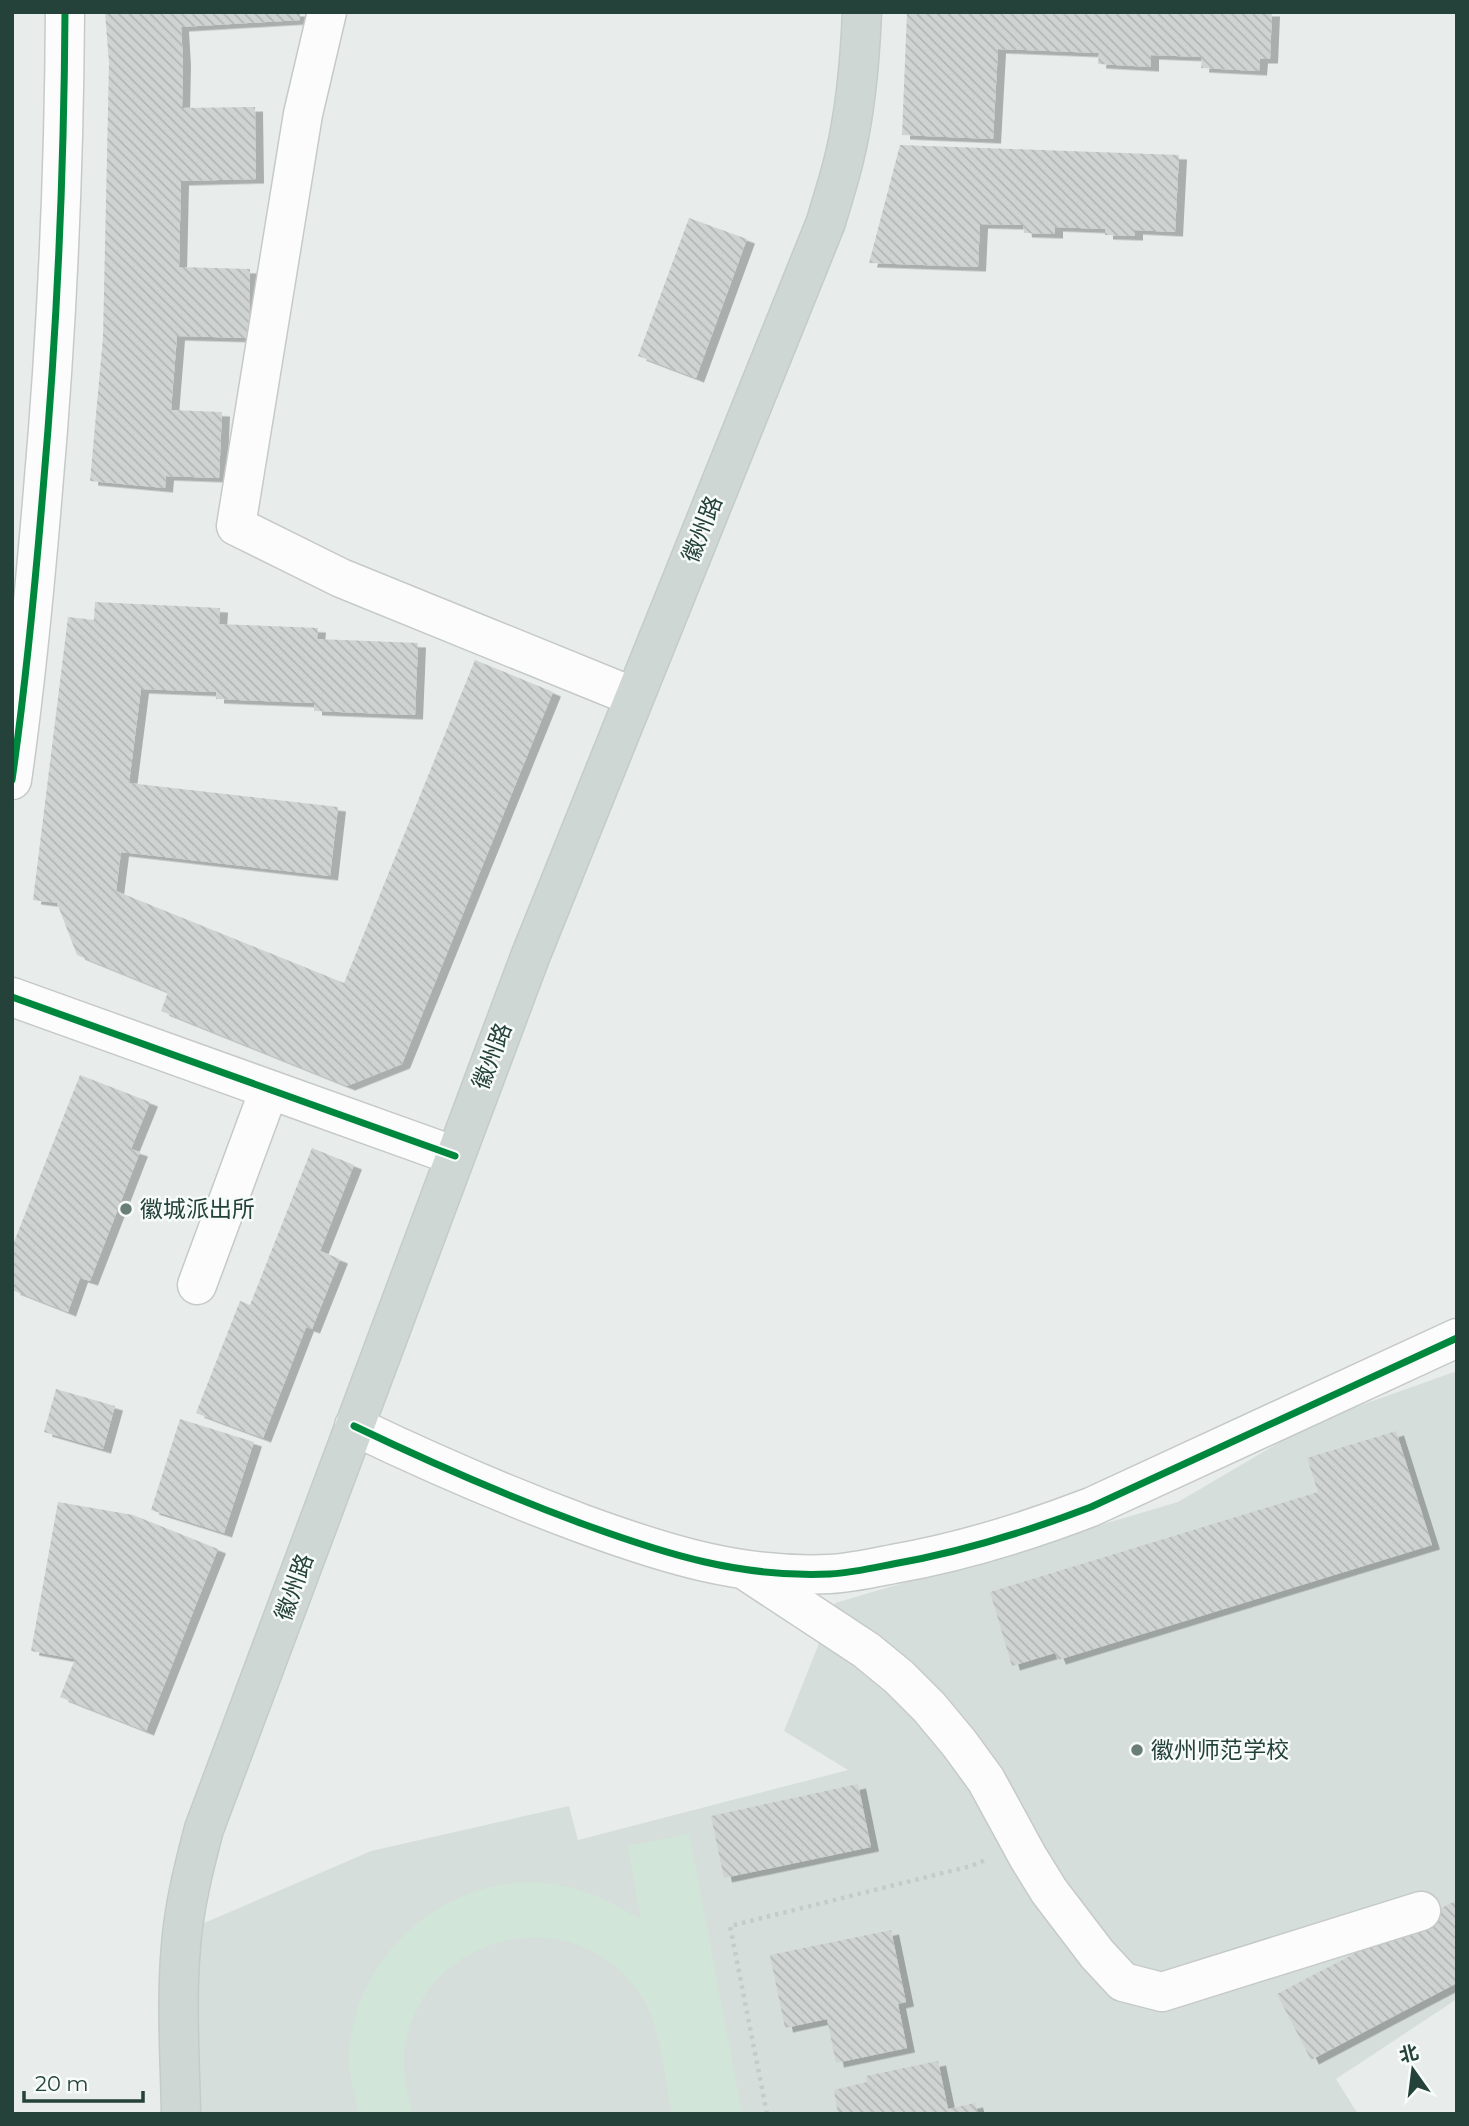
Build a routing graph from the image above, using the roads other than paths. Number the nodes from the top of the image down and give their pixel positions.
1 (65, 12) edge
2 (327, 12) edge
3 (862, 12) edge
4 (634, 697) junction
5 (12, 780) edge
6 (12, 997) edge
7 (269, 1090) junction
8 (455, 1156) junction
9 (197, 1285) dead end
10 (1457, 1338) edge
11 (354, 1426) junction
12 (744, 1569) junction
13 (1421, 1911) dead end
14 (181, 2114) edge

1 - 5 street
2 - 4 street
3 - 4 main road, 徽州路
4 - 8 main road, 徽州路
6 - 7 street
7 - 8 street
7 - 9 street
8 - 11 main road, 徽州路
10 - 12 street
11 - 12 street
11 - 14 main road, 徽州路
12 - 13 street

